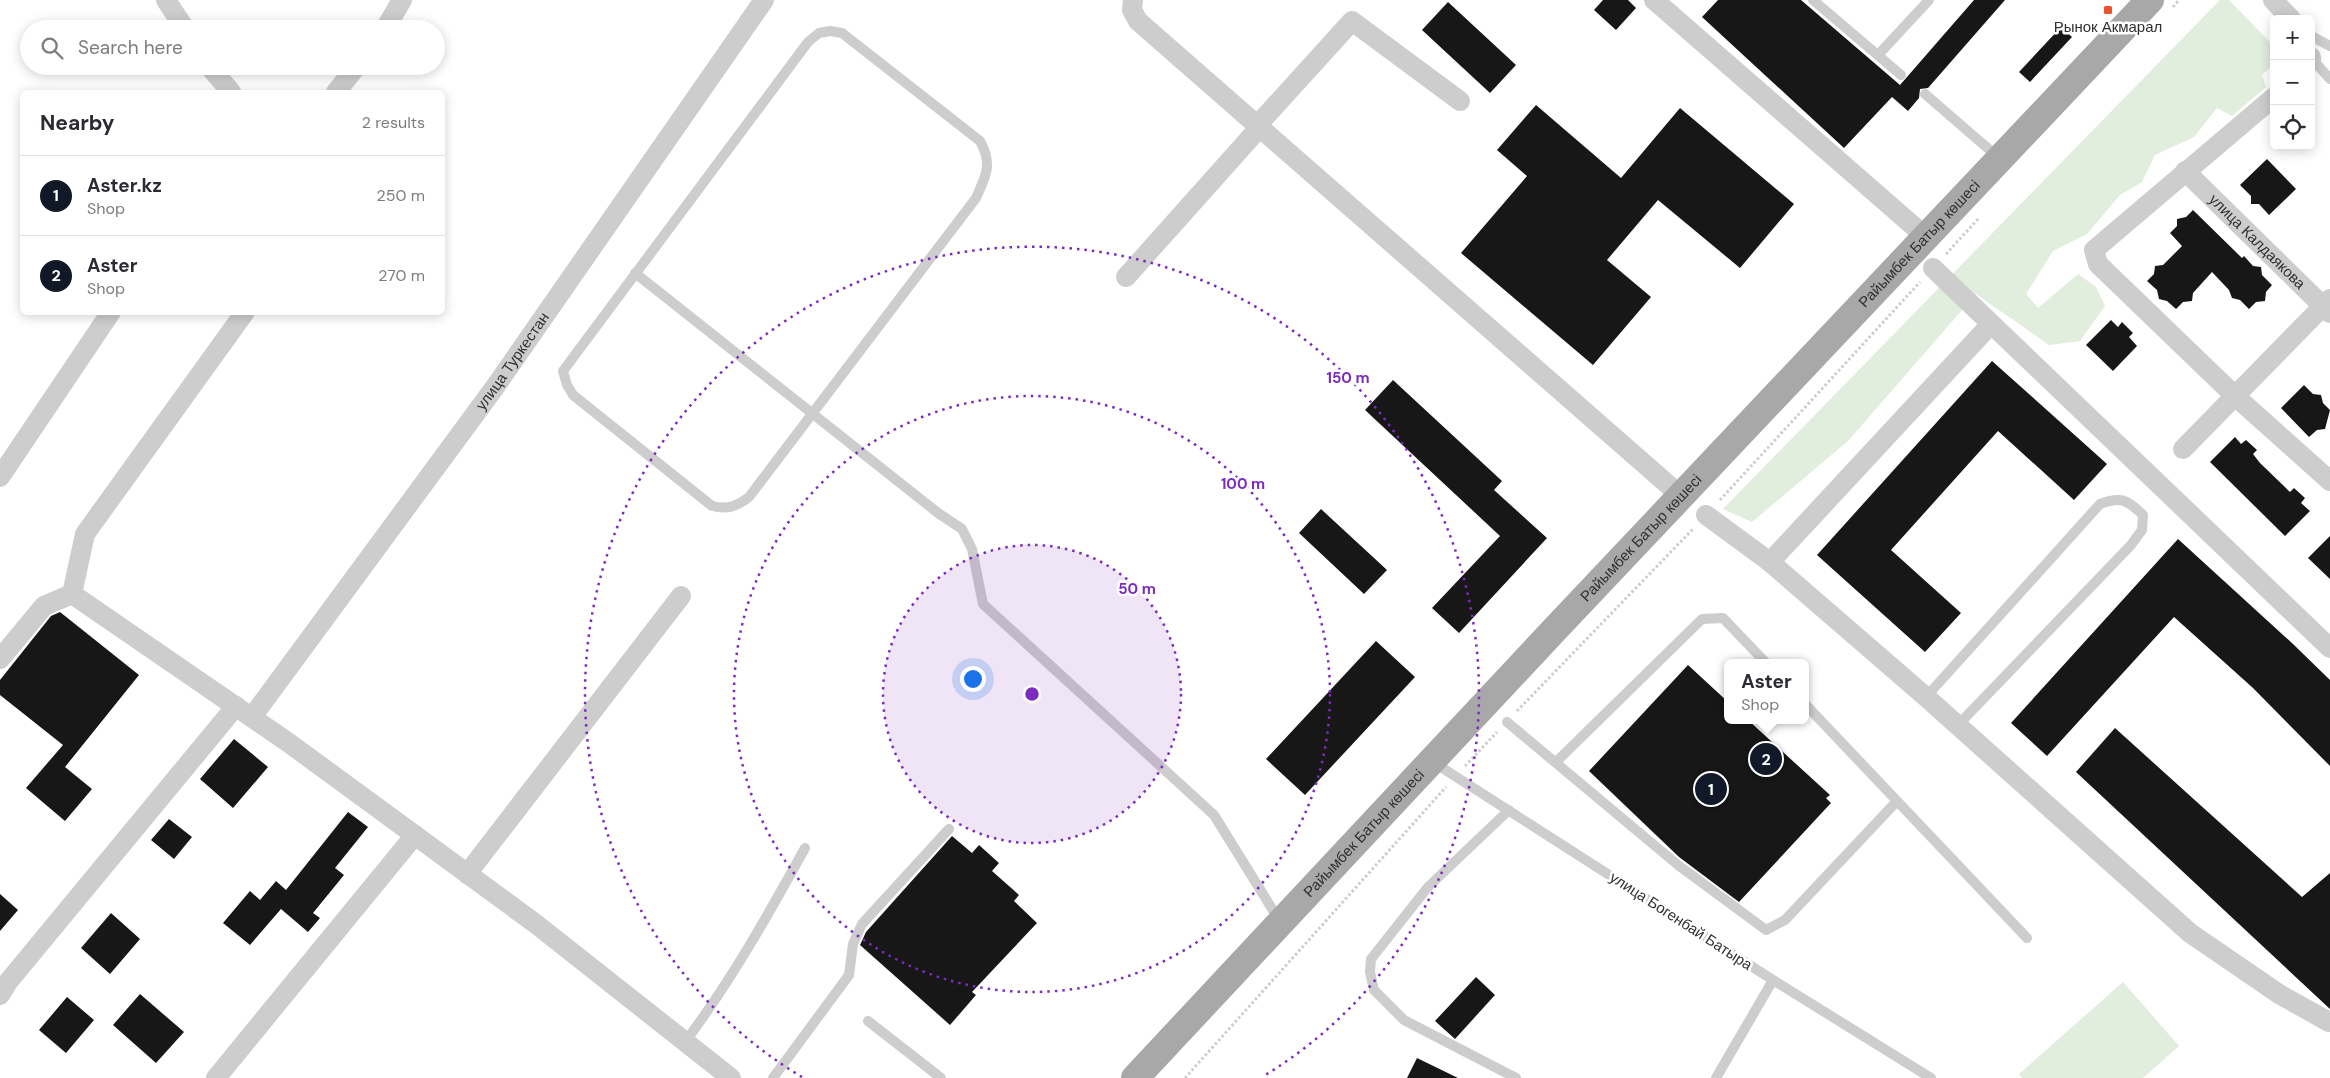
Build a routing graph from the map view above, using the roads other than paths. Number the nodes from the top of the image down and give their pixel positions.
1 (166, 0) edge
2 (402, 0) edge
3 (764, 0) edge
4 (1134, 0) edge
5 (1654, 0) edge
6 (1813, 0) edge
7 (1929, 0) edge
8 (2273, 0) edge
9 (2161, 4) edge
10 (2287, 15) edge
11 (178, 20) edge
12 (390, 20) edge
13 (2315, 38) edge
14 (2330, 45) edge
15 (1878, 55) junction
16 (2314, 60) edge
17 (217, 75) edge
18 (350, 75) edge
19 (1901, 75) dead end
20 (2330, 79) edge
21 (229, 90) edge
22 (338, 90) edge
23 (1924, 94) dead end
24 (2270, 100) edge
25 (1460, 101) dead end
26 (1259, 128) junction
27 (2000, 158) junction
28 (2185, 171) junction
29 (1926, 237) junction
30 (1933, 268) road end
31 (635, 273) junction
32 (1126, 277) dead end
33 (2328, 306) edge
34 (109, 315) edge
35 (243, 315) edge
36 (1991, 324) junction
37 (2235, 396) junction
38 (811, 413) junction
39 (2182, 449) dead end
40 (0, 477) edge
41 (2330, 482) edge
42 (1681, 496) junction
43 (1706, 515) road end
44 (1770, 562) junction
45 (72, 594) junction
46 (681, 596) dead end
47 (2330, 648) edge
48 (0, 659) edge
49 (1762, 659) edge
50 (1926, 697) junction
51 (1809, 708) edge
52 (244, 711) junction
53 (1507, 722) road end
54 (1958, 725) junction
55 (1432, 761) junction
56 (1556, 762) junction
57 (1897, 801) junction
58 (1509, 810) junction
59 (949, 829) dead end
60 (414, 835) junction
61 (805, 848) dead end
62 (467, 874) junction
63 (1280, 921) junction
64 (2027, 938) dead end
65 (1773, 980) junction
66 (0, 995) edge
67 (2330, 1021) edge
68 (868, 1022) dead end
69 (685, 1042) junction
70 (1926, 1076) edge
71 (216, 1078) edge
72 (731, 1078) edge
73 (773, 1078) edge
74 (941, 1078) edge
75 (1135, 1078) edge
76 (1516, 1078) edge
77 (1716, 1078) edge

1 - 11 street
2 - 12 street
3 - 52 street, улица Туркестан
4 - 26 street
5 - 29 street
6 - 15 lane
7 - 15 lane
8 - 10 street
9 - 27 main road, Райымбек Батыр көшесі
13 - 14 lane
15 - 19 lane
16 - 20 lane
17 - 21 street
18 - 22 street
23 - 27 lane
24 - 28 street
25 - 26 street
26 - 32 street
26 - 42 street
27 - 29 main road, Райымбек Батыр көшесі
28 - 33 street, улица Калдаякова
28 - 37 street
29 - 42 main road, Райымбек Батыр көшесі
30 - 36 street
31 - 38 lane
31 - 38 lane
31 - 38 lane
33 - 37 street
34 - 40 street
35 - 45 street
36 - 44 street
36 - 47 street
37 - 39 street
37 - 41 street
38 - 63 lane
42 - 55 main road, Райымбек Батыр көшесі
43 - 44 street
44 - 50 street
45 - 48 street
45 - 52 street
46 - 62 street
49 - 56 lane
50 - 54 street
50 - 54 lane
51 - 57 lane
52 - 60 street
52 - 66 street, улица Туркестан
53 - 56 lane
54 - 67 street
55 - 58 lane, улица Богенбай Батыра
55 - 63 main road, Райымбек Батыр көшесі
56 - 57 lane
57 - 64 lane
58 - 65 lane, улица Богенбай Батыра
58 - 76 lane
59 - 73 lane
60 - 62 street
60 - 71 street
61 - 69 lane
62 - 69 street
63 - 75 main road, Райымбек Батыр көшесі
65 - 70 lane, улица Богенбай Батыра
65 - 77 lane
68 - 74 lane
69 - 72 street

